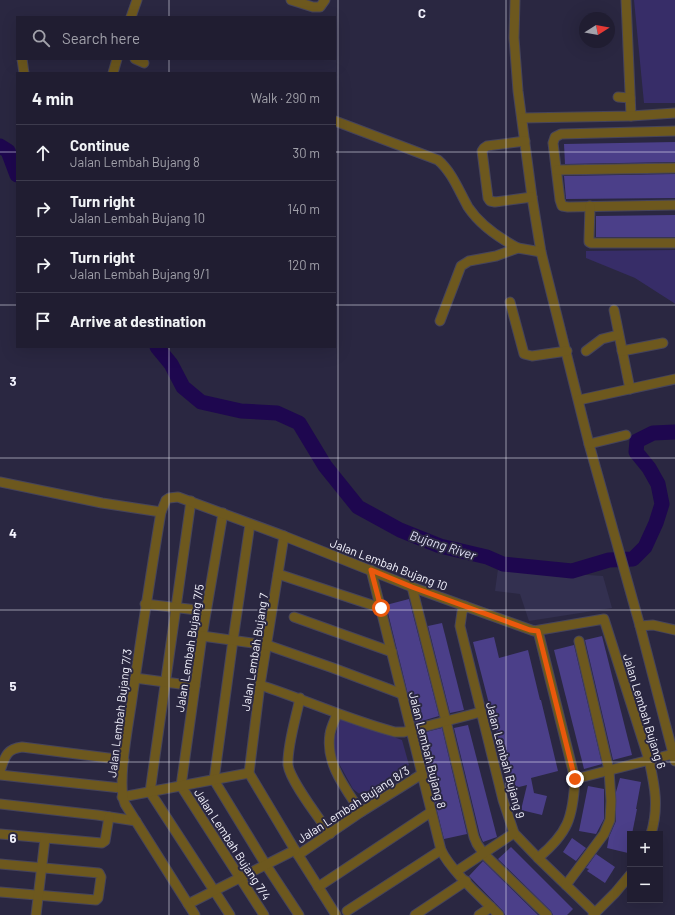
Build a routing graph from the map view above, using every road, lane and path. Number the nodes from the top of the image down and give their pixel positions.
1 (136, 0) edge
2 (292, 0) edge
3 (325, 0) edge
4 (515, 0) edge
5 (626, 0) edge
6 (131, 16) edge
7 (22, 60) edge
8 (117, 60) edge
9 (137, 60) edge
10 (144, 63) dead end
11 (24, 72) edge
12 (113, 72) edge
13 (618, 97) dead end
14 (630, 98) junction
15 (675, 113) edge
16 (631, 116) junction
17 (522, 118) junction
18 (336, 121) edge
19 (675, 131) edge
20 (525, 141) junction
21 (675, 168) edge
22 (557, 170) junction
23 (532, 197) junction
24 (590, 206) junction
25 (675, 206) edge
26 (675, 243) edge
27 (518, 248) junction
28 (541, 252) junction
29 (510, 302) dead end
30 (614, 310) dead end
31 (440, 321) dead end
32 (618, 335) junction
33 (663, 343) dead end
34 (567, 351) junction
35 (586, 351) dead end
36 (622, 351) junction
37 (675, 379) edge
38 (630, 389) junction
39 (579, 400) junction
40 (626, 435) dead end
41 (589, 444) junction
42 (0, 482) edge
43 (169, 498) joint
44 (191, 501) junction
45 (161, 512) junction
46 (222, 513) junction
47 (250, 524) junction
48 (284, 536) junction
49 (371, 570) junction
50 (278, 574) junction
51 (412, 587) junction
52 (145, 604) junction
53 (465, 606) junction
54 (176, 607) junction
55 (381, 608) junction
56 (206, 611) junction
57 (294, 617) dead end
58 (604, 619) joint
59 (640, 626) junction
60 (675, 630) edge
61 (538, 631) junction
62 (202, 636) junction
63 (232, 640) junction
64 (579, 641) dead end
65 (267, 645) junction
66 (392, 652) junction
67 (136, 678) junction
68 (165, 682) junction
69 (260, 685) junction
70 (195, 686) junction
71 (402, 694) junction
72 (300, 698) junction
73 (481, 712) junction
74 (337, 714) junction
75 (446, 721) junction
76 (411, 730) junction
77 (674, 757) edge
78 (124, 760) junction
79 (648, 760) junction
80 (609, 770) junction
81 (0, 771) edge
82 (249, 773) junction
83 (0, 774) edge
84 (422, 774) junction
85 (575, 779) junction
86 (214, 780) junction
87 (181, 786) junction
88 (121, 788) junction
89 (150, 792) junction
90 (122, 797) junction
91 (0, 804) edge
92 (361, 812) junction
93 (431, 812) junction
94 (109, 817) junction
95 (136, 821) junction
96 (652, 831) edge
97 (514, 833) junction
98 (0, 834) edge
99 (330, 834) junction
100 (45, 839) junction
101 (441, 850) junction
102 (297, 853) junction
103 (484, 854) junction
104 (538, 858) junction
105 (0, 864) edge
106 (266, 865) junction
107 (41, 868) junction
108 (457, 871) junction
109 (240, 878) junction
110 (627, 879) edge
111 (466, 881) junction
112 (566, 885) junction
113 (318, 887) junction
114 (214, 891) junction
115 (0, 892) edge
116 (37, 895) junction
117 (188, 904) junction
118 (491, 907) junction
119 (348, 910) dead end
120 (594, 914) edge
121 (36, 915) edge
122 (195, 915) edge
123 (230, 915) edge
124 (264, 915) edge
125 (299, 915) edge
126 (336, 915) edge
127 (415, 915) edge
128 (479, 915) edge
129 (498, 915) edge
130 (547, 915) edge

1 - 6 street
2 - 3 street
4 - 17 street
5 - 14 street
7 - 11 street
8 - 12 street
9 - 10 street
13 - 14 street
14 - 16 street
15 - 16 street
16 - 17 street
17 - 20 street
18 - 27 street
19 - 22 street
20 - 23 street
20 - 23 street
21 - 22 street
22 - 24 street
23 - 28 street
24 - 25 street
24 - 26 street
27 - 28 street
27 - 31 street
28 - 34 street
29 - 34 street
30 - 32 street
32 - 35 street
32 - 36 street
33 - 36 street
34 - 39 street
36 - 38 street
37 - 38 street
38 - 39 street
39 - 41 street
40 - 41 street
41 - 59 street
42 - 45 street
43 - 44 street, Jalan Lembah Bujang 10
43 - 45 street, Jalan Lembah Bujang 7/3
44 - 46 street, Jalan Lembah Bujang 10
44 - 54 street
45 - 52 street, Jalan Lembah Bujang 7/3
46 - 47 street, Jalan Lembah Bujang 10
46 - 56 street, Jalan Lembah Bujang 7/5
47 - 48 street, Jalan Lembah Bujang 10
47 - 63 street
48 - 49 street, Jalan Lembah Bujang 10
48 - 50 street, Jalan Lembah Bujang 7
49 - 51 street, Jalan Lembah Bujang 10
49 - 55 street, Jalan Lembah Bujang 8
50 - 55 street
50 - 65 street, Jalan Lembah Bujang 7
51 - 53 street, Jalan Lembah Bujang 10
51 - 75 street
52 - 54 street
52 - 67 street, Jalan Lembah Bujang 7/3
53 - 61 street, Jalan Lembah Bujang 10
53 - 73 street, Jalan Lembah Bujang 9
54 - 56 street
54 - 68 street
55 - 66 street, Jalan Lembah Bujang 8
56 - 62 street, Jalan Lembah Bujang 7/5
57 - 66 street
58 - 61 street, Jalan Lembah Bujang 10
58 - 79 street, Jalan Lembah Bujang 6
59 - 60 street
59 - 77 street
61 - 85 street
62 - 63 street
62 - 70 street, Jalan Lembah Bujang 7/5
63 - 65 street
63 - 86 street
64 - 80 street
65 - 69 street, Jalan Lembah Bujang 7
65 - 71 street
66 - 71 street, Jalan Lembah Bujang 8
67 - 68 street
67 - 78 street, Jalan Lembah Bujang 7/3
68 - 70 street
68 - 89 street
69 - 72 street
69 - 82 street, Jalan Lembah Bujang 7
70 - 87 street, Jalan Lembah Bujang 7/5
71 - 76 street, Jalan Lembah Bujang 8
72 - 74 street
72 - 99 street
73 - 75 street
73 - 97 street, Jalan Lembah Bujang 9
74 - 76 street
74 - 92 street
75 - 76 street
75 - 103 street
76 - 84 street, Jalan Lembah Bujang 8
77 - 79 street
78 - 81 street
78 - 88 street, Jalan Lembah Bujang 7/3
79 - 80 street
79 - 96 street, Jalan Lembah Bujang 6
80 - 85 street
80 - 112 street
82 - 86 street
82 - 102 street
83 - 88 street
84 - 92 street, Jalan Lembah Bujang 8/3
84 - 93 street, Jalan Lembah Bujang 8
85 - 104 street
86 - 87 street
86 - 106 street
87 - 89 street
87 - 109 street, Jalan Lembah Bujang 7/4
88 - 90 street, Jalan Lembah Bujang 7/3
89 - 90 street
89 - 114 street
90 - 95 street, Jalan Lembah Bujang 7/3
91 - 94 street
92 - 99 street, Jalan Lembah Bujang 8/3
93 - 101 street, Jalan Lembah Bujang 8
93 - 113 street
94 - 95 street
94 - 100 street
95 - 117 street, Jalan Lembah Bujang 7/3
97 - 103 street
97 - 104 street, Jalan Lembah Bujang 9
98 - 100 street
99 - 102 street, Jalan Lembah Bujang 8/3
100 - 107 street
101 - 108 street, Jalan Lembah Bujang 8
101 - 119 street
102 - 106 street, Jalan Lembah Bujang 8/3
102 - 113 street
103 - 108 street
103 - 130 street
104 - 112 street, Jalan Lembah Bujang 9
105 - 107 street
106 - 109 street, Jalan Lembah Bujang 8/3
106 - 125 street
107 - 116 street
107 - 116 street
108 - 111 street, Jalan Lembah Bujang 8
109 - 114 street, Jalan Lembah Bujang 8/3
109 - 124 street, Jalan Lembah Bujang 7/4
110 - 120 street
111 - 118 street, Jalan Lembah Bujang 8
111 - 127 street
112 - 120 street, Jalan Lembah Bujang 9
113 - 126 street
114 - 117 street, Jalan Lembah Bujang 8/3
114 - 123 street
115 - 116 street
116 - 121 street
117 - 122 street, Jalan Lembah Bujang 7/3
118 - 128 street
118 - 129 street, Jalan Lembah Bujang 8

